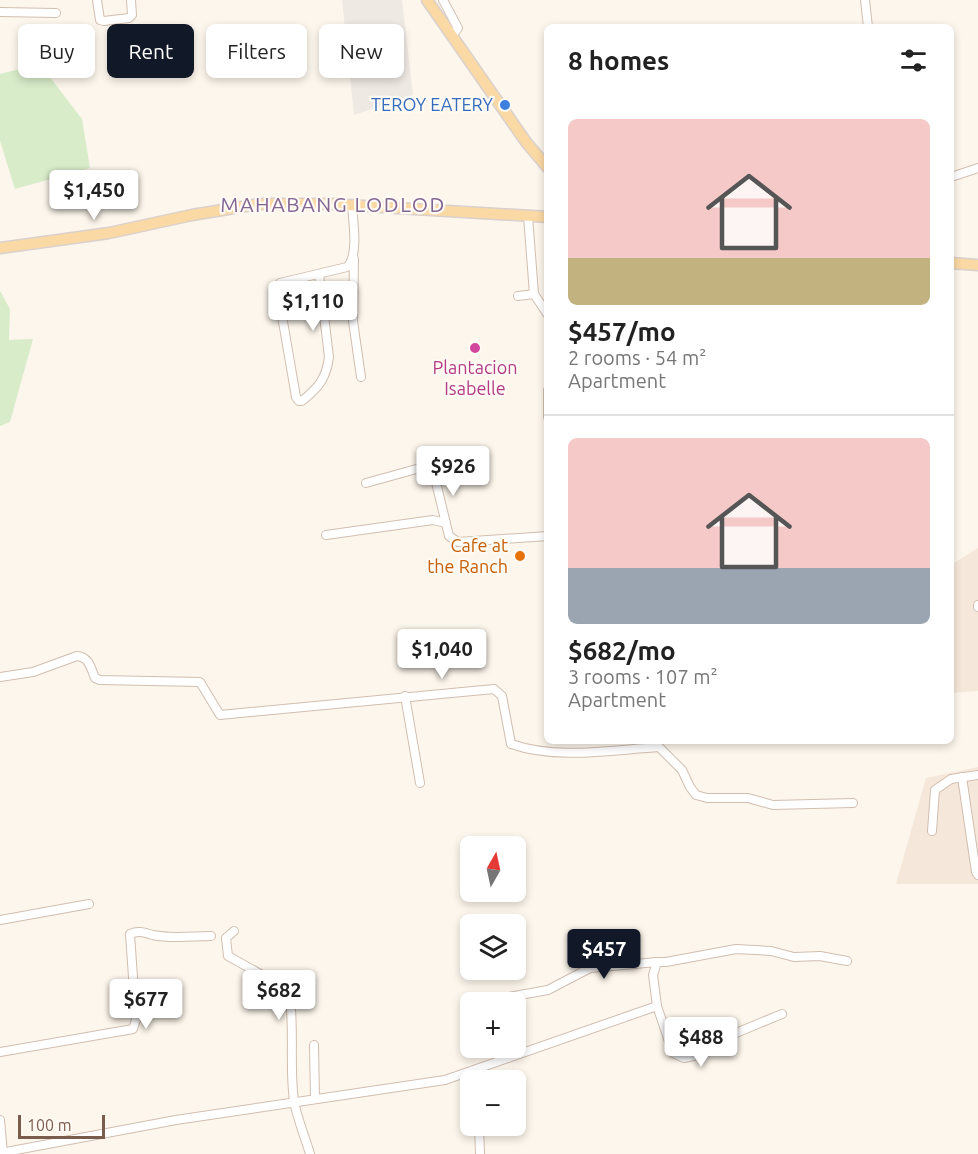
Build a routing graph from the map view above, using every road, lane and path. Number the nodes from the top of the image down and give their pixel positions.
1 (97, 0) edge
2 (131, 0) edge
3 (427, 0) edge
4 (443, 0) edge
5 (865, 0) edge
6 (0, 12) edge
7 (56, 13) dead end
8 (868, 24) edge
9 (452, 36) junction
10 (544, 163) edge
11 (978, 168) edge
12 (954, 176) edge
13 (352, 205) junction
14 (528, 216) junction
15 (544, 217) edge
16 (0, 248) edge
17 (354, 256) junction
18 (954, 263) edge
19 (978, 265) edge
20 (320, 274) junction
21 (534, 294) junction
22 (518, 296) dead end
23 (544, 309) edge
24 (361, 377) dead end
25 (366, 483) dead end
26 (446, 523) junction
27 (326, 535) dead end
28 (544, 536) edge
29 (0, 677) edge
30 (405, 696) junction
31 (978, 775) edge
32 (962, 777) junction
33 (420, 783) dead end
34 (853, 803) dead end
35 (932, 831) dead end
36 (978, 875) edge
37 (89, 904) dead end
38 (0, 920) edge
39 (234, 931) dead end
40 (211, 936) dead end
41 (847, 961) dead end
42 (657, 962) junction
43 (526, 994) edge
44 (657, 1006) junction
45 (782, 1014) dead end
46 (314, 1045) dead end
47 (0, 1052) edge
48 (526, 1052) edge
49 (508, 1058) edge
50 (478, 1069) joint
51 (315, 1098) junction
52 (294, 1102) junction
53 (0, 1120) edge
54 (479, 1136) edge
55 (2, 1153) edge
56 (310, 1154) edge
57 (480, 1154) edge

1 - 2 street
3 - 9 main road
4 - 9 street
5 - 8 street
6 - 7 street
9 - 10 main road
11 - 12 street
13 - 14 main road
13 - 16 main road
13 - 17 street
14 - 15 main road
14 - 21 street
17 - 20 street
17 - 24 street
18 - 19 main road
20 - 20 street
21 - 22 street
21 - 23 street
25 - 26 street
26 - 27 street
26 - 28 street
29 - 30 street
30 - 33 street
30 - 34 street
31 - 32 street
32 - 35 street
32 - 36 street
37 - 38 street
39 - 52 street
40 - 47 street
41 - 42 street
42 - 43 street
42 - 44 street
44 - 45 street
44 - 48 street
46 - 51 street
49 - 50 street
50 - 51 street
51 - 52 street
52 - 55 street
52 - 56 street
53 - 55 street
54 - 57 street

